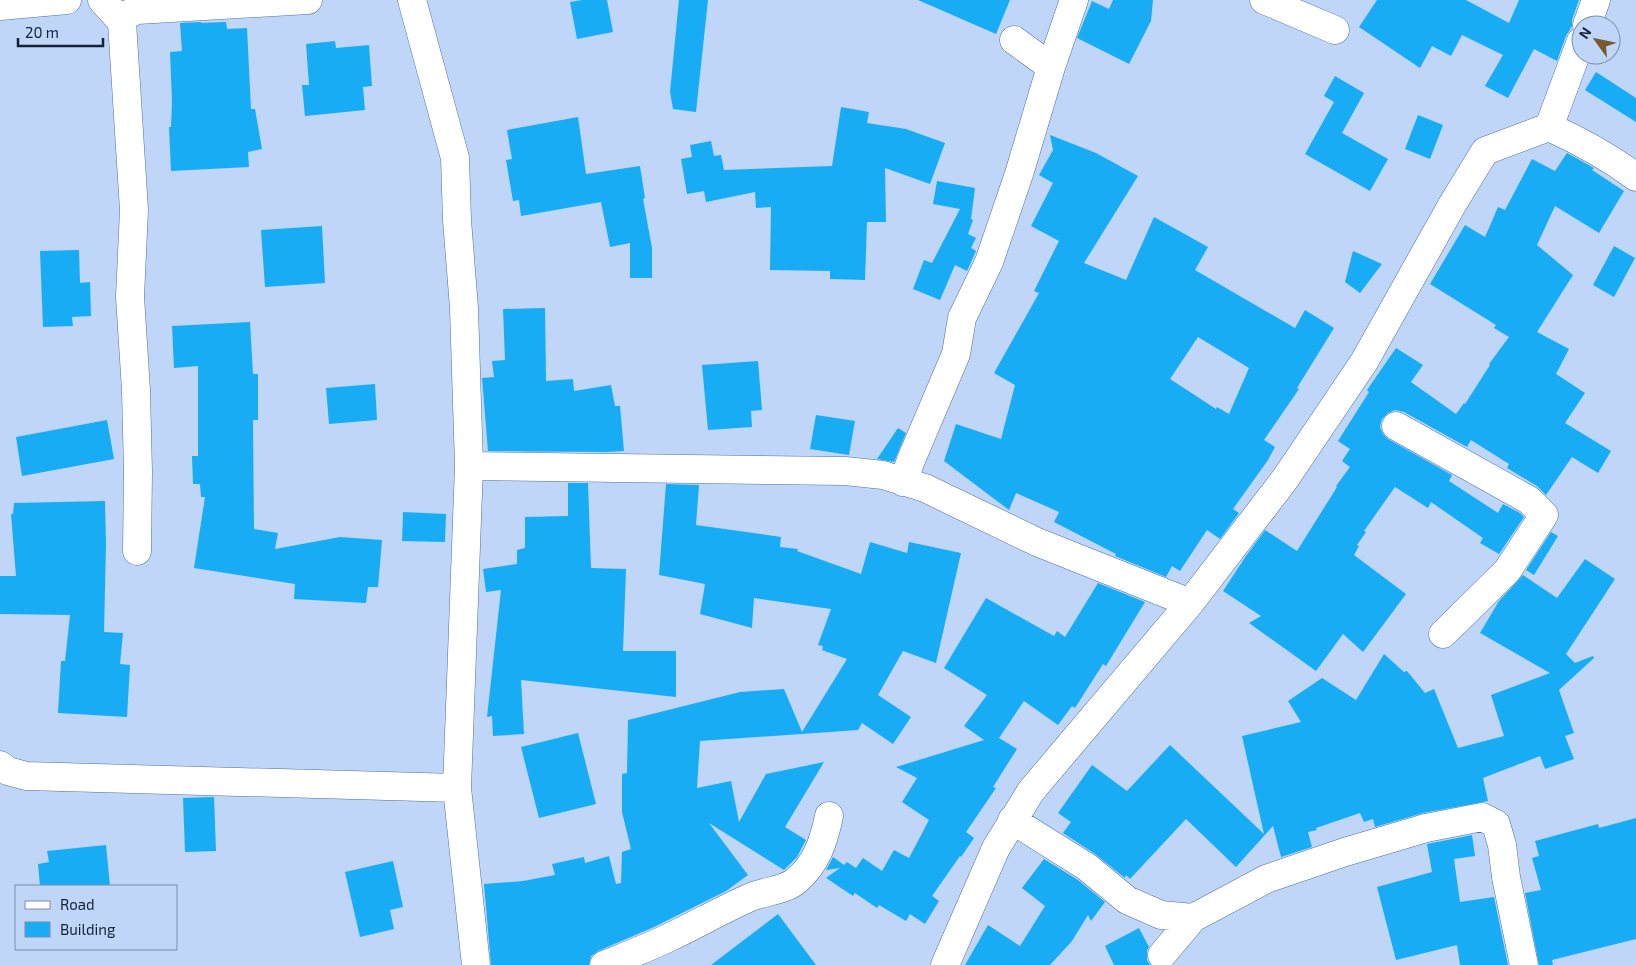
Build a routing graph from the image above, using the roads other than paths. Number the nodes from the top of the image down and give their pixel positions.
1 (67, 0) edge
2 (102, 0) edge
3 (308, 0) edge
4 (412, 0) edge
5 (1074, 0) edge
6 (1264, 0) edge
7 (1324, 0) edge
8 (1596, 0) edge
9 (0, 6) edge
10 (1591, 15) edge
11 (122, 22) junction
12 (1014, 40) dead end
13 (1572, 65) edge
14 (1051, 66) junction
15 (1549, 127) junction
16 (1636, 178) edge
17 (1396, 426) dead end
18 (469, 466) junction
19 (903, 482) junction
20 (137, 551) dead end
21 (1190, 603) junction
22 (1443, 634) dead end
23 (0, 765) edge
24 (457, 788) junction
25 (829, 816) dead end
26 (1012, 820) junction
27 (1193, 918) junction
28 (1162, 955) dead end
29 (476, 965) edge
30 (604, 965) edge
31 (945, 965) edge
32 (1524, 965) edge

1 - 9 street
2 - 11 street
3 - 11 street
4 - 18 street
5 - 14 street
6 - 7 street
8 - 10 street
11 - 20 street
12 - 14 street
13 - 15 street
14 - 19 street
15 - 16 street
15 - 21 street
17 - 22 street
18 - 19 street
18 - 24 street
19 - 21 street
21 - 26 street
23 - 24 street
24 - 29 street
25 - 30 street
26 - 27 street
26 - 31 street
27 - 28 street
27 - 32 street

